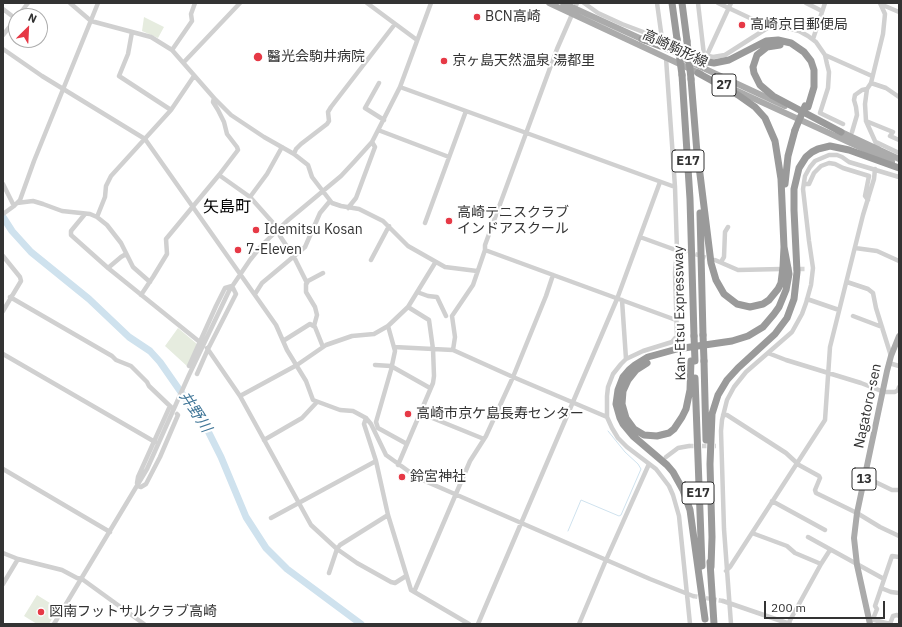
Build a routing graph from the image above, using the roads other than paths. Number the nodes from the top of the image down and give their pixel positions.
1 (70, 3) edge
2 (98, 3) edge
3 (195, 3) edge
4 (240, 3) edge
5 (367, 3) edge
6 (430, 3) edge
7 (549, 3) edge
8 (563, 3) edge
9 (584, 3) edge
10 (657, 3) edge
11 (672, 3) edge
12 (682, 3) edge
13 (698, 3) edge
14 (718, 3) edge
15 (731, 3) edge
16 (806, 3) edge
17 (825, 3) edge
18 (881, 4) edge
19 (575, 8) edge
20 (729, 8) junction
21 (822, 11) junction
22 (899, 12) edge
23 (91, 21) junction
24 (395, 24) junction
25 (769, 27) junction
26 (132, 32) junction
27 (642, 39) junction
28 (662, 39) junction
29 (812, 39) junction
30 (417, 40) junction
31 (3, 49) edge
32 (172, 50) junction
33 (705, 55) junction
34 (825, 55) junction
35 (666, 58) junction
36 (184, 62) junction
37 (698, 73) junction
38 (194, 76) junction
39 (872, 76) junction
40 (380, 83) dead end
41 (871, 83) junction
42 (400, 87) junction
43 (63, 89) junction
44 (867, 89) junction
45 (899, 97) edge
46 (214, 98) junction
47 (807, 106) junction
48 (171, 110) junction
49 (466, 111) junction
50 (384, 120) junction
51 (866, 121) junction
52 (843, 124) dead end
53 (378, 130) junction
54 (797, 131) junction
55 (841, 132) junction
56 (852, 132) dead end
57 (527, 134) junction
58 (145, 139) junction
59 (899, 140) edge
60 (372, 142) junction
61 (876, 142) junction
62 (282, 147) junction
63 (697, 150) junction
64 (844, 150) dead end
65 (879, 150) junction
66 (899, 153) edge
67 (294, 154) junction
68 (449, 157) junction
69 (842, 157) junction
70 (899, 159) edge
71 (899, 167) edge
72 (875, 169) junction
73 (219, 176) junction
74 (899, 177) edge
75 (660, 182) junction
76 (3, 184) edge
77 (804, 184) junction
78 (675, 187) junction
79 (323, 191) junction
80 (250, 197) junction
81 (868, 200) junction
82 (330, 201) junction
83 (15, 205) junction
84 (193, 206) junction
85 (348, 208) junction
86 (783, 210) junction
87 (794, 210) junction
88 (3, 214) edge
89 (85, 214) junction
90 (97, 217) junction
91 (425, 223) dead end
92 (389, 226) junction
93 (728, 227) dead end
94 (278, 230) junction
95 (640, 237) junction
96 (784, 247) junction
97 (795, 247) junction
98 (855, 248) junction
99 (689, 249) junction
100 (485, 250) junction
101 (677, 250) junction
102 (126, 254) junction
103 (3, 256) edge
104 (294, 257) junction
105 (371, 260) dead end
106 (899, 261) edge
107 (435, 263) junction
108 (108, 268) junction
109 (813, 268) junction
110 (781, 269) tunnel mouth
111 (806, 269) tunnel mouth
112 (477, 271) junction
113 (241, 274) junction
114 (323, 274) dead end
115 (553, 275) junction
116 (150, 282) junction
117 (847, 282) junction
118 (307, 283) junction
119 (232, 286) junction
120 (417, 292) junction
121 (255, 294) junction
122 (140, 295) junction
123 (10, 297) junction
124 (617, 299) junction
125 (807, 299) junction
126 (622, 300) junction
127 (408, 307) junction
128 (839, 310) junction
129 (3, 311) edge
130 (446, 316) dead end
131 (853, 316) dead end
132 (676, 320) junction
133 (314, 326) junction
134 (388, 326) junction
135 (882, 327) junction
136 (899, 336) edge
137 (283, 341) junction
138 (200, 343) junction
139 (323, 347) junction
140 (394, 347) junction
141 (207, 349) junction
142 (433, 349) junction
143 (453, 350) junction
144 (768, 353) junction
145 (3, 354) edge
146 (626, 359) junction
147 (890, 359) junction
148 (693, 361) junction
149 (297, 365) junction
150 (375, 365) dead end
151 (189, 366) dead end
152 (391, 366) junction
153 (899, 366) edge
154 (829, 373) junction
155 (197, 374) dead end
156 (513, 377) junction
157 (899, 387) edge
158 (430, 388) junction
159 (884, 392) junction
160 (240, 396) junction
161 (317, 402) junction
162 (572, 402) junction
163 (420, 413) junction
164 (177, 414) dead end
165 (723, 415) junction
166 (607, 417) junction
167 (366, 418) junction
168 (484, 439) junction
169 (264, 440) junction
170 (155, 442) junction
171 (407, 444) junction
172 (722, 445) junction
173 (689, 446) tunnel mouth
174 (716, 446) tunnel mouth
175 (666, 457) dead end
176 (376, 461) junction
177 (797, 463) junction
178 (398, 464) junction
179 (649, 464) junction
180 (660, 464) dead end
181 (3, 469) edge
182 (656, 469) junction
183 (865, 477) junction
184 (138, 486) junction
185 (899, 490) edge
186 (456, 495) junction
187 (772, 501) junction
188 (300, 504) junction
189 (857, 513) junction
190 (388, 515) junction
191 (271, 518) dead end
192 (520, 523) junction
193 (825, 530) dead end
194 (110, 532) junction
195 (752, 533) junction
196 (899, 536) edge
197 (808, 537) dead end
198 (337, 549) junction
199 (830, 550) junction
200 (3, 553) edge
201 (899, 557) edge
202 (18, 559) junction
203 (606, 560) junction
204 (821, 564) junction
205 (857, 565) junction
206 (711, 567) junction
207 (726, 571) junction
208 (329, 573) dead end
209 (406, 576) junction
210 (82, 578) junction
211 (884, 580) junction
212 (3, 584) edge
213 (881, 588) junction
214 (414, 592) junction
215 (899, 593) edge
216 (687, 594) junction
217 (693, 596) tunnel mouth
218 (723, 601) tunnel mouth
219 (729, 603) junction
220 (899, 616) edge
221 (705, 621) edge
222 (871, 621) edge
223 (54, 624) edge
224 (144, 624) edge
225 (469, 624) edge
226 (478, 624) edge
227 (579, 624) edge
228 (690, 624) edge
229 (714, 624) edge
230 (731, 624) edge
231 (790, 624) edge
232 (890, 624) edge

1 - 23 street
2 - 23 street
3 - 32 street
4 - 36 street
5 - 24 street
6 - 30 street
7 - 19 main road, 高崎駒形線 / 27
8 - 19 main road, 高崎駒形線 / 27
9 - 28 street
10 - 28 street
11 - 99 highway, Kan-Etsu Expressway / E17, bridge
12 - 63 highway, Kan-Etsu Expressway / E17, bridge
13 - 33 street
14 - 20 street
15 - 20 street
16 - 21 street
17 - 21 street
18 - 22 street
18 - 39 street
19 - 27 main road, 高崎駒形線 / 27
19 - 35 main road, 高崎駒形線 / 27
19 - 57 street
20 - 25 street
20 - 33 street
21 - 29 street
23 - 26 street
23 - 43 street
24 - 30 street
24 - 67 street
25 - 29 street
25 - 33 street
26 - 32 street
26 - 48 street
27 - 47 highway
27 - 55 main road, 高崎駒形線 / 27
28 - 33 street
29 - 34 street
30 - 42 street
31 - 43 street
32 - 36 street
34 - 39 street
34 - 52 street
35 - 37 main road, 高崎駒形線 / 27
35 - 78 street
36 - 38 street
37 - 71 main road, 高崎駒形線 / 27
37 - 86 highway
38 - 46 street
38 - 48 street
39 - 41 street
40 - 50 street
41 - 44 street
41 - 45 street
42 - 49 street
42 - 50 street
43 - 58 street
43 - 83 street
44 - 51 street
44 - 56 street
46 - 62 street
46 - 73 street
47 - 54 highway, bridge
47 - 55 highway
48 - 58 street
49 - 57 street
49 - 68 street
50 - 53 street
51 - 59 street
51 - 61 street
53 - 60 street
53 - 68 street
54 - 86 highway
54 - 87 highway
55 - 65 main road, 高崎駒形線 / 27
57 - 75 street
57 - 100 street
58 - 84 street
58 - 90 street
60 - 79 street
60 - 85 street
61 - 65 street
61 - 66 street
62 - 67 street
62 - 80 street
63 - 96 highway
63 - 206 highway, Kan-Etsu Expressway / E17, bridge
64 - 69 street
65 - 70 main road, 高崎駒形線 / 27
67 - 79 street
68 - 91 street
69 - 72 street
69 - 77 street
71 - 87 highway
72 - 74 street
72 - 81 street
73 - 80 street
73 - 84 street
75 - 78 street
75 - 95 street
76 - 83 street
77 - 81 street
77 - 109 street
78 - 101 street
79 - 82 street
79 - 94 street
80 - 94 street
81 - 98 street
82 - 85 street
82 - 104 street
83 - 88 street
83 - 89 street
84 - 113 street
84 - 116 street
85 - 92 street
86 - 96 highway
87 - 97 highway
89 - 90 street
89 - 108 street
90 - 102 street
92 - 105 street
92 - 107 street
93 - 110 street
94 - 104 street
94 - 113 street
95 - 101 street
95 - 124 street
96 - 221 highway
97 - 148 highway
97 - 206 highway
98 - 106 street
98 - 117 street
99 - 101 street
99 - 148 highway, Kan-Etsu Expressway / E17, bridge
100 - 112 street
100 - 115 street
101 - 132 street
102 - 108 street
102 - 116 street
103 - 123 street
104 - 118 street
104 - 121 street
107 - 112 street
107 - 120 street
108 - 122 street
109 - 111 street
109 - 125 street
112 - 143 street
113 - 119 street
113 - 121 street
114 - 118 street
115 - 124 street
115 - 156 street
116 - 122 street
117 - 128 street
117 - 135 street
118 - 133 street
119 - 138 street
119 - 141 street
119 - 184 street
120 - 127 street
120 - 130 street
121 - 137 street
122 - 138 street
123 - 129 street
123 - 170 street
124 - 126 street
124 - 162 street
125 - 128 street
125 - 144 street
126 - 132 street
126 - 146 street
127 - 134 street
127 - 142 street
128 - 154 street
131 - 135 street
132 - 146 street
133 - 137 street
133 - 139 street
134 - 139 street
134 - 140 street
135 - 147 street
136 - 147 main road, Nagatoro-sen / 13
137 - 149 street
138 - 151 street
139 - 149 street
140 - 142 street
140 - 152 street
141 - 155 street
141 - 160 street
142 - 143 street
142 - 158 street
143 - 156 street
144 - 154 street
144 - 165 street
145 - 170 street
146 - 166 street
147 - 153 street
147 - 159 main road, Nagatoro-sen / 13
148 - 221 highway, Kan-Etsu Expressway / E17
149 - 160 street
149 - 161 street
150 - 152 street
152 - 158 street
152 - 171 street
154 - 159 street
154 - 177 street
156 - 162 street
156 - 168 street
157 - 159 street
158 - 163 street
159 - 183 main road, Nagatoro-sen / 13
160 - 169 street
161 - 167 street
161 - 169 street
162 - 166 street
162 - 192 street
163 - 168 street
163 - 171 street
164 - 184 street
165 - 172 street
165 - 177 street
166 - 179 street
167 - 176 street
167 - 178 street
168 - 186 street
169 - 188 street
170 - 184 street
171 - 178 street
172 - 174 street
172 - 207 street
173 - 175 street
176 - 188 street
176 - 190 street
177 - 187 street
177 - 189 street
178 - 186 street
179 - 182 street
179 - 203 street
180 - 182 street
181 - 194 street
182 - 216 street
183 - 185 street
183 - 189 main road, Nagatoro-sen / 13
184 - 194 street
186 - 192 street
186 - 214 street
187 - 193 street
187 - 195 street
188 - 191 street
188 - 198 street
189 - 196 street
189 - 205 main road, Nagatoro-sen / 13
190 - 198 street
190 - 209 street
192 - 203 street
192 - 226 street
194 - 210 street
195 - 204 street
195 - 207 street
197 - 199 street
198 - 208 street
198 - 209 street
199 - 204 street
199 - 205 street
200 - 202 street
201 - 211 street
202 - 210 street
202 - 212 street
203 - 216 street
203 - 227 street
204 - 231 street
205 - 211 street
205 - 222 main road, Nagatoro-sen / 13
206 - 229 highway, Kan-Etsu Expressway / E17
207 - 219 street
209 - 214 street
210 - 223 street
210 - 224 street
211 - 213 street
213 - 215 street
213 - 222 street
214 - 225 street
216 - 217 street
216 - 228 street
218 - 219 street
219 - 230 street
219 - 231 street
220 - 232 street
222 - 232 street

